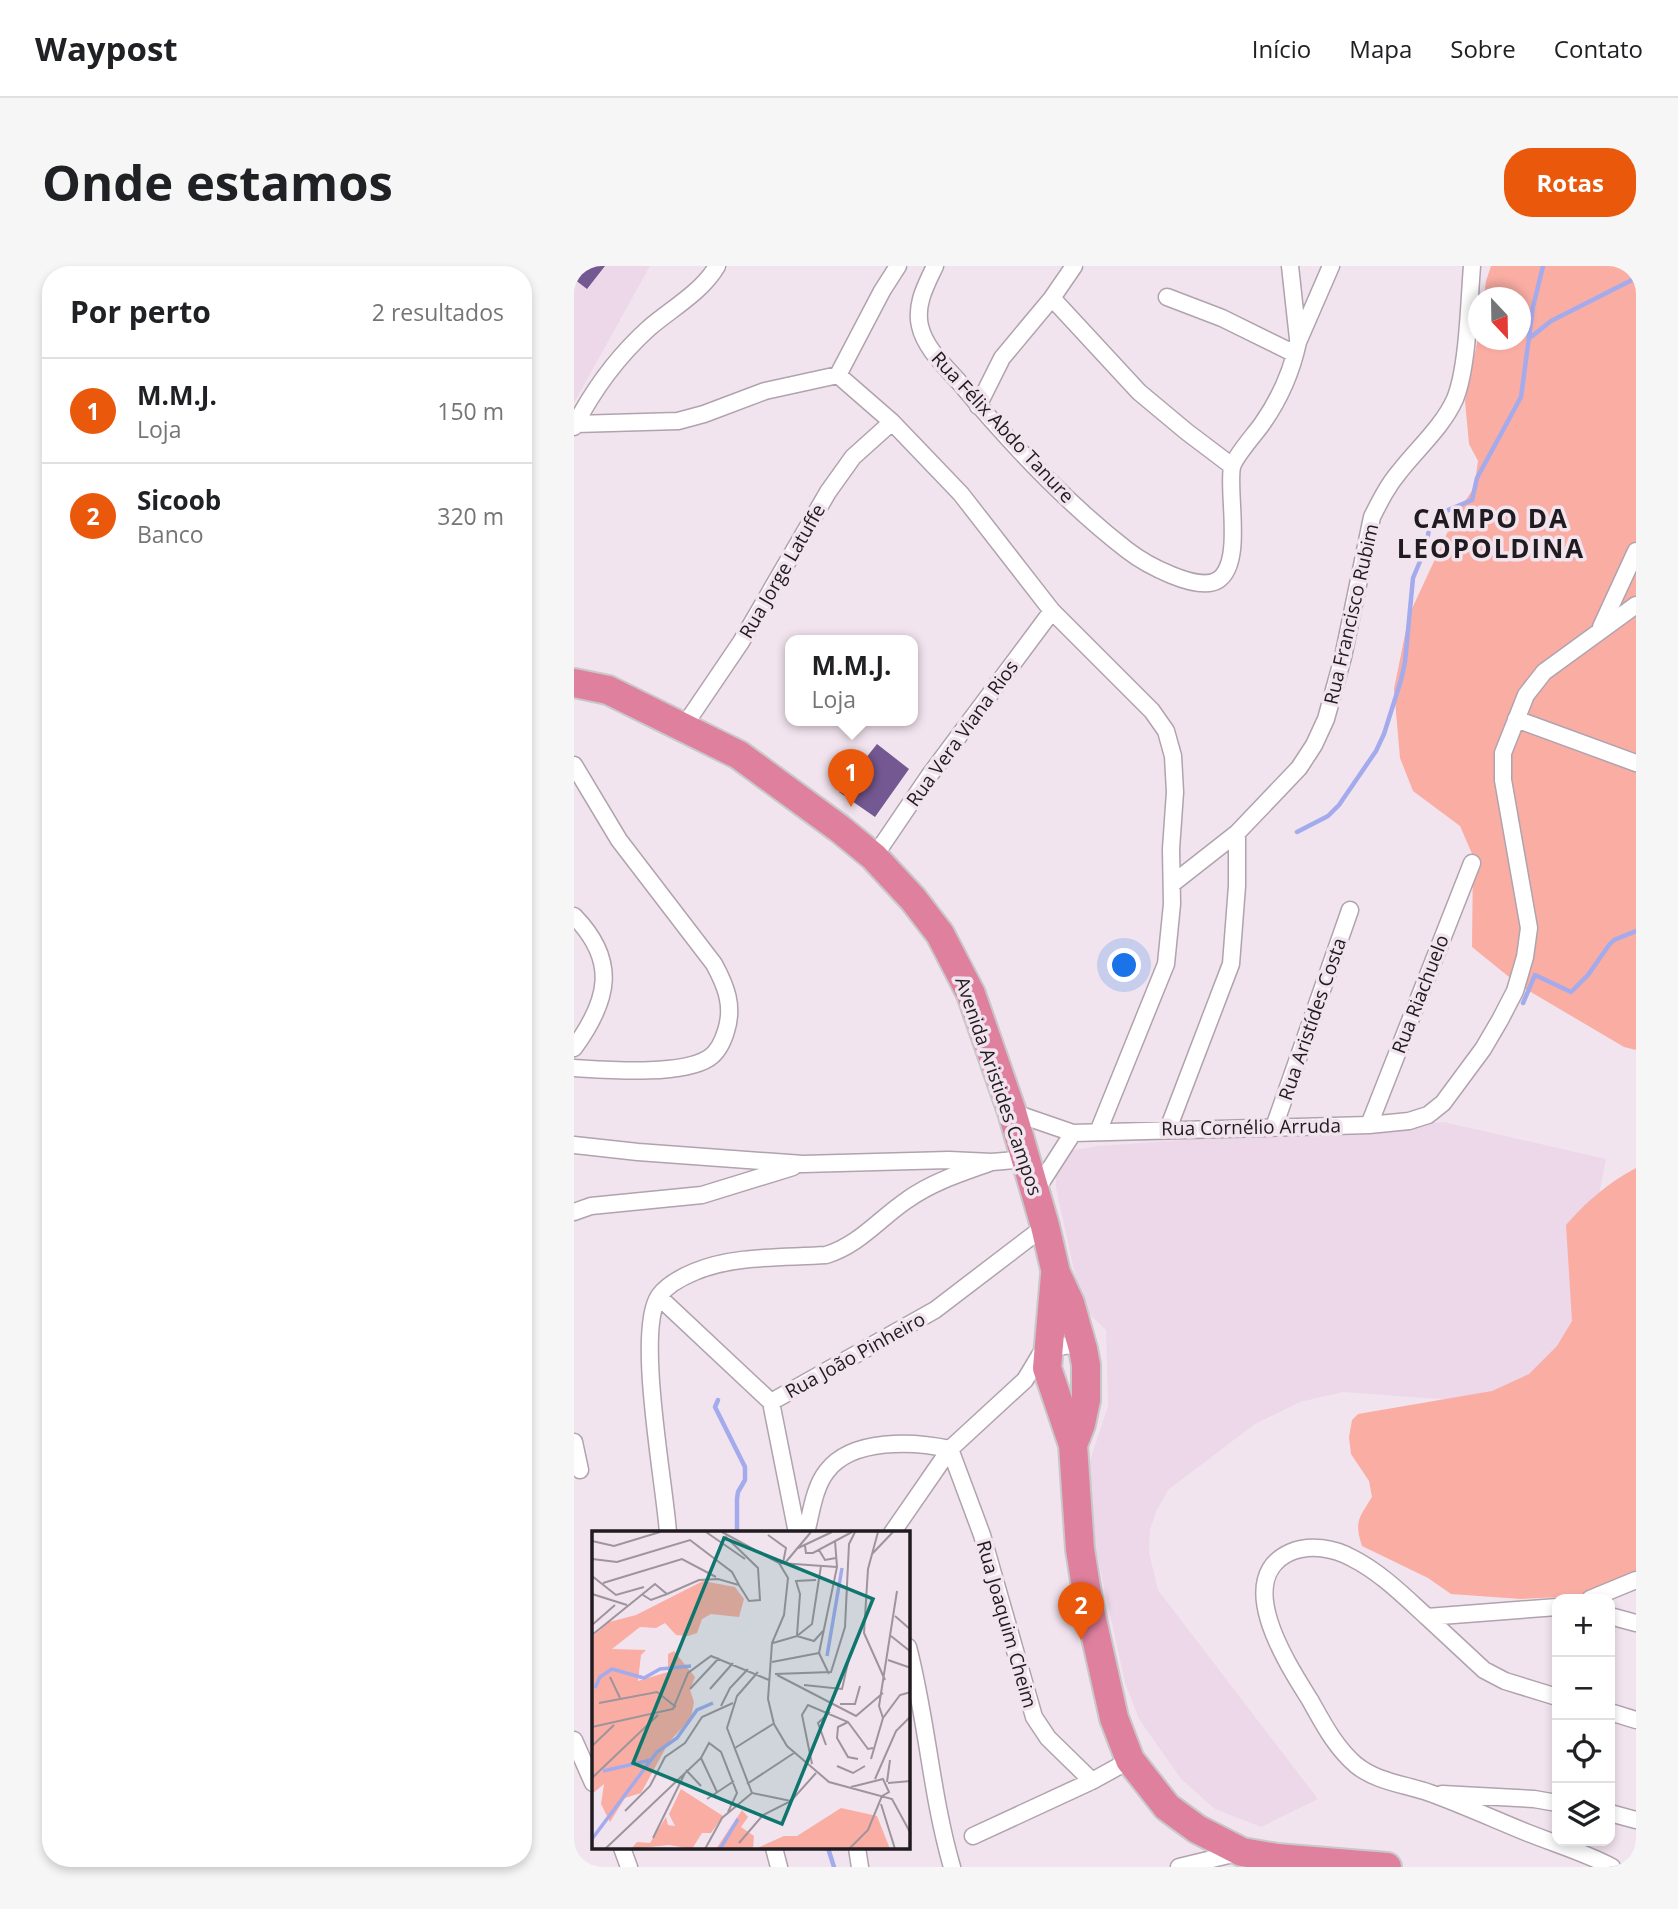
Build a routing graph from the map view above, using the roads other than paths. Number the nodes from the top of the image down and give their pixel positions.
1 (717, 266) edge
2 (898, 266) edge
3 (935, 266) edge
4 (1073, 266) edge
5 (1290, 266) edge
6 (1331, 266) edge
7 (1472, 266) edge
8 (1167, 298) dead end
9 (1052, 299) junction
10 (1297, 348) junction
11 (838, 376) junction
12 (978, 406) junction
13 (892, 422) junction
14 (575, 426) edge
15 (1233, 466) junction
16 (1636, 551) edge
17 (1636, 605) edge
18 (1052, 611) junction
19 (1600, 629) junction
20 (574, 683) edge
21 (1516, 719) junction
22 (682, 729) junction
23 (1636, 763) edge
24 (574, 765) edge
25 (1237, 833) junction
26 (874, 857) junction
27 (1472, 863) dead end
28 (1172, 884) junction
29 (1350, 910) dead end
30 (574, 916) edge
31 (574, 1048) edge
32 (574, 1068) edge
33 (1012, 1112) junction
34 (1369, 1125) junction
35 (1273, 1127) junction
36 (1168, 1129) junction
37 (1098, 1132) junction
38 (1073, 1133) junction
39 (574, 1145) edge
40 (1026, 1158) junction
41 (992, 1162) junction
42 (803, 1164) junction
43 (1035, 1192) junction
44 (574, 1212) edge
45 (1045, 1226) junction
46 (1056, 1273) junction
47 (659, 1297) junction
48 (1048, 1348) junction
49 (1083, 1349) junction
50 (1086, 1378) junction
51 (1025, 1380) junction
52 (1052, 1387) junction
53 (771, 1402) junction
54 (574, 1442) edge
55 (1073, 1444) junction
56 (950, 1449) junction
57 (580, 1470) dead end
58 (668, 1531) edge
59 (797, 1531) edge
60 (807, 1531) edge
61 (892, 1531) edge
62 (1636, 1580) edge
63 (1602, 1594) edge
64 (1552, 1607) edge
65 (1427, 1617) junction
66 (1615, 1617) edge
67 (1636, 1623) edge
68 (910, 1656) edge
69 (1552, 1695) edge
70 (1615, 1714) edge
71 (1636, 1720) edge
72 (574, 1740) edge
73 (1130, 1760) junction
74 (592, 1781) edge
75 (1091, 1782) junction
76 (1429, 1793) junction
77 (1552, 1802) edge
78 (1615, 1814) edge
79 (1636, 1820) edge
80 (973, 1836) dead end
81 (623, 1850) edge
82 (775, 1850) edge
83 (1216, 1861) edge
84 (629, 1867) edge
85 (779, 1867) edge
86 (952, 1867) edge
87 (1179, 1867) edge
88 (1387, 1867) edge
89 (1612, 1867) edge

1 - 14 street
2 - 11 street
3 - 12 street, Rua Félix Abdo Tanure
4 - 9 street
5 - 10 street
6 - 10 street
7 - 25 street, Rua Francisco Rubim
8 - 10 street
9 - 12 street
9 - 15 street
10 - 15 street
11 - 13 street
11 - 14 street
12 - 15 street, Rua Félix Abdo Tanure
13 - 18 street
13 - 22 street, Rua Jorge Latuffe
16 - 19 street
17 - 19 street
18 - 26 street, Rua Vera Viana Rios
18 - 28 street
19 - 21 street
20 - 22 highway, Avenida Aristides Campos
21 - 23 street
21 - 34 street, Rua Cornélio Arruda
22 - 26 highway, Avenida Aristides Campos
24 - 32 street
25 - 28 street, Rua Francisco Rubim
25 - 36 street
26 - 33 highway, Avenida Aristides Campos
27 - 34 street, Rua Riachuelo
28 - 37 street
29 - 35 street, Rua Aristídes Costa
30 - 31 street
33 - 38 street, Rua Cornélio Arruda
33 - 40 highway, Avenida Aristides Campos
34 - 35 street, Rua Cornélio Arruda
35 - 36 street, Rua Cornélio Arruda
36 - 37 street, Rua Cornélio Arruda
37 - 38 street, Rua Cornélio Arruda
38 - 43 street
39 - 42 street
40 - 41 street
40 - 43 highway, Avenida Aristides Campos
41 - 42 street
41 - 47 street
42 - 44 street
43 - 45 highway, Avenida Aristides Campos
45 - 46 highway, Avenida Aristides Campos
45 - 53 street, Rua João Pinheiro
46 - 48 highway, Avenida Aristides Campos
46 - 49 highway, Avenida Aristides Campos
47 - 53 street
47 - 58 street
48 - 49 street
48 - 51 street
48 - 52 highway, Avenida Aristides Campos
49 - 50 highway, Avenida Aristides Campos
50 - 52 street
50 - 55 highway, Avenida Aristides Campos
51 - 52 street
51 - 56 street
52 - 55 highway, Avenida Aristides Campos
53 - 59 street, Rua João Pinheiro
54 - 57 street
55 - 73 highway, Avenida Aristides Campos
56 - 60 street
56 - 61 street
56 - 75 street, Rua Joaquim Cheim
62 - 63 street
64 - 65 street
65 - 69 street
65 - 76 street
66 - 67 street
68 - 86 street
70 - 71 street
72 - 74 street
73 - 75 street
73 - 83 highway, Avenida Aristides Campos
75 - 80 street
76 - 77 street
76 - 89 street
78 - 79 street
81 - 84 street
82 - 85 street
83 - 87 street
83 - 88 highway, Avenida Aristides Campos

